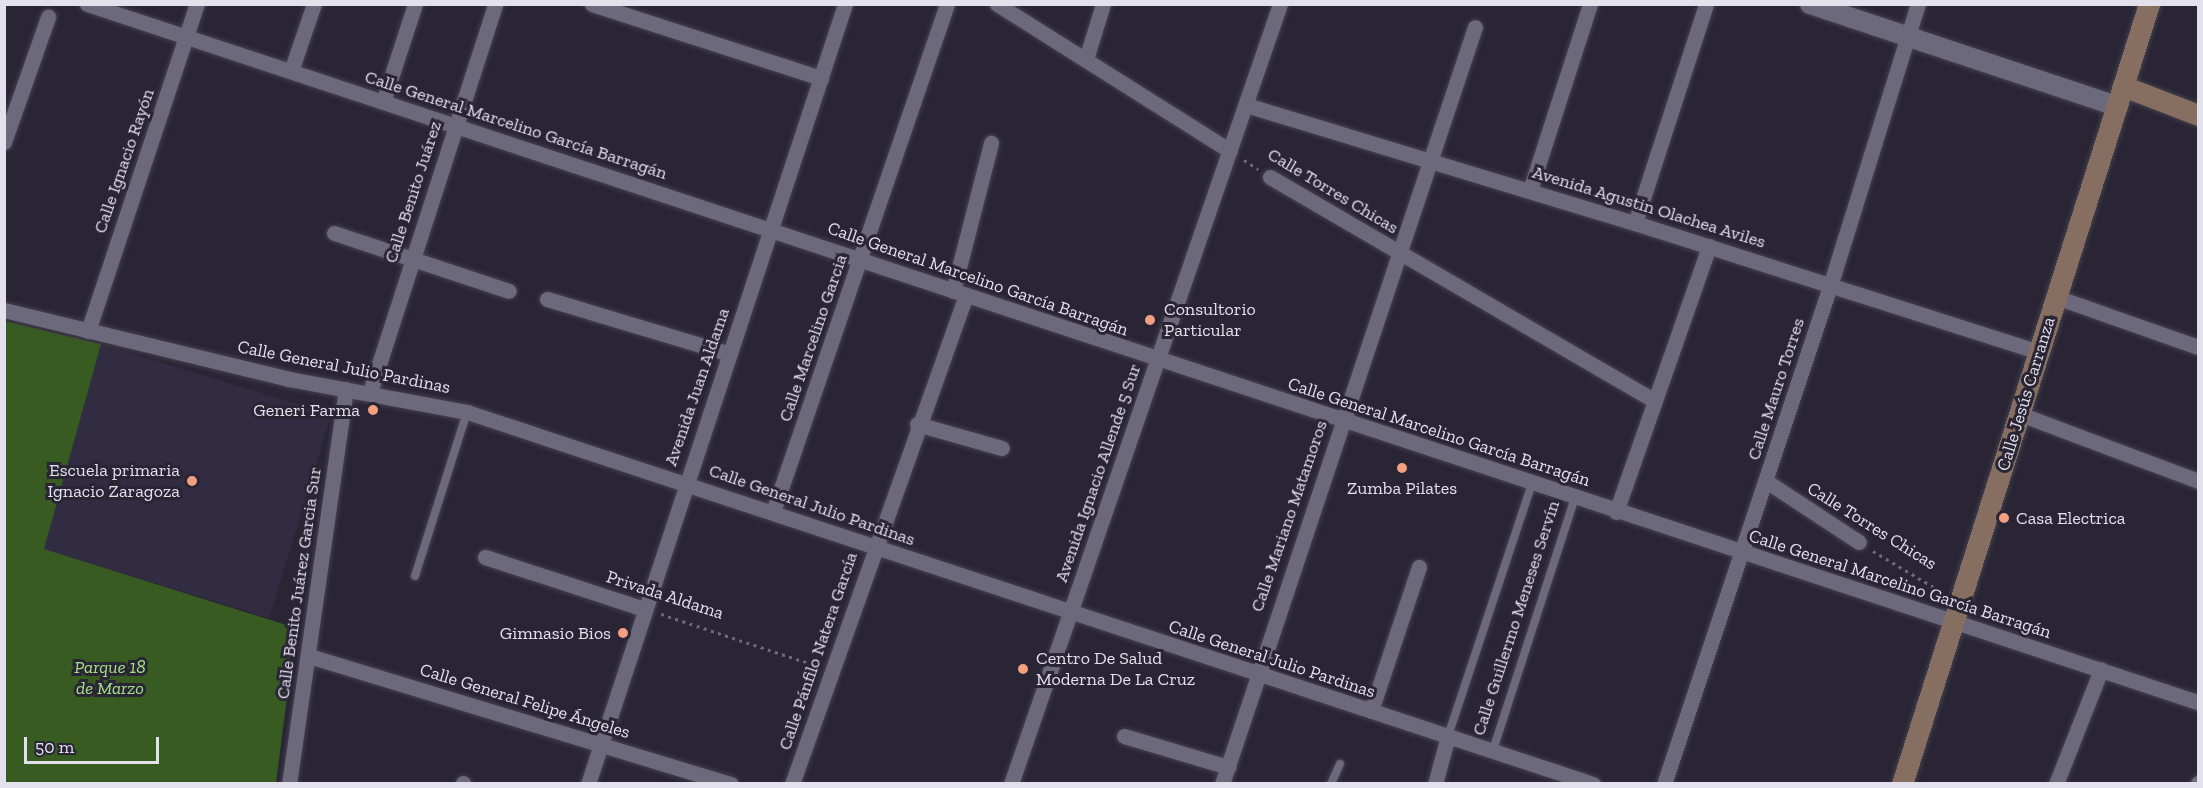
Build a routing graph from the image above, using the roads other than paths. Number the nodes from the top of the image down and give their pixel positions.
1 (87, 4) edge
2 (197, 4) edge
3 (314, 4) edge
4 (415, 4) edge
5 (495, 4) edge
6 (592, 4) edge
7 (845, 4) edge
8 (947, 4) edge
9 (997, 4) edge
10 (1104, 4) edge
11 (1280, 4) edge
12 (1590, 4) edge
13 (1706, 4) edge
14 (1810, 4) edge
15 (1918, 4) edge
16 (2149, 4) edge
17 (116, 9) edge
18 (48, 17) dead end
19 (1475, 27) dead end
20 (1908, 38) junction
21 (186, 39) junction
22 (1086, 59) junction
23 (291, 71) junction
24 (821, 78) junction
25 (2123, 86) junction
26 (383, 102) junction
27 (1246, 105) junction
28 (2116, 106) junction
29 (2199, 115) edge
30 (455, 125) junction
31 (4, 142) edge
32 (991, 143) dead end
33 (1230, 151) junction
34 (1430, 160) junction
35 (1270, 177) road end
36 (1530, 190) junction
37 (1635, 223) junction
38 (771, 230) junction
39 (334, 233) dead end
40 (1709, 246) junction
41 (1401, 254) junction
42 (413, 259) junction
43 (861, 260) junction
44 (1830, 286) junction
45 (509, 291) dead end
46 (959, 293) junction
47 (2056, 297) junction
48 (547, 299) dead end
49 (4, 310) edge
50 (88, 331) junction
51 (2199, 347) edge
52 (2038, 352) junction
53 (730, 354) junction
54 (1158, 360) junction
55 (346, 389) junction
56 (370, 392) junction
57 (1655, 401) junction
58 (467, 412) junction
59 (2020, 414) junction
60 (1342, 419) junction
61 (917, 424) junction
62 (1002, 448) dead end
63 (1766, 481) junction
64 (2199, 481) edge
65 (685, 482) junction
66 (1532, 483) junction
67 (1575, 497) junction
68 (773, 512) junction
69 (1616, 512) junction
70 (1859, 543) road end
71 (875, 549) junction
72 (1742, 552) junction
73 (485, 557) dead end
74 (1419, 567) dead end
75 (415, 576) dead end
76 (644, 609) junction
77 (1956, 612) junction
78 (1070, 614) junction
79 (309, 656) junction
80 (2101, 670) junction
81 (1256, 674) junction
82 (2199, 702) edge
83 (1371, 711) junction
84 (1124, 736) dead end
85 (1448, 736) junction
86 (600, 745) junction
87 (1493, 750) junction
88 (1340, 764) dead end
89 (1228, 767) junction
90 (289, 783) edge
91 (588, 783) edge
92 (731, 783) edge
93 (792, 783) edge
94 (1011, 783) edge
95 (1222, 783) edge
96 (1331, 783) edge
97 (1435, 783) edge
98 (1593, 783) edge
99 (1664, 783) edge
100 (1902, 783) edge
101 (2056, 783) edge

1 - 17 street, Calle General Marcelino García Barragán
2 - 21 street, Calle Ignacio Rayón
3 - 23 street
4 - 26 street
5 - 30 street, Calle Benito Juárez
6 - 24 street
7 - 24 street, Avenida Juan Aldama
8 - 43 street, Calle Marcelino Garcia
9 - 22 street
10 - 22 street
11 - 27 street, Avenida Ignacio Allende 5 Sur
12 - 36 street
13 - 37 street
14 - 20 street
15 - 20 street, Calle Mauro Torres
16 - 25 main road, Calle Jesús Carranza
17 - 21 street, Calle General Marcelino García Barragán
18 - 31 street
19 - 34 street, Calle Mariano Matamoros
20 - 28 street
20 - 44 street, Calle Mauro Torres
21 - 23 street, Calle General Marcelino García Barragán
21 - 50 street, Calle Ignacio Rayón
22 - 33 street
23 - 26 street, Calle General Marcelino García Barragán
24 - 38 street, Avenida Juan Aldama
25 - 28 main road, Calle Jesús Carranza
25 - 29 main road
26 - 30 street, Calle General Marcelino García Barragán
27 - 33 street, Avenida Ignacio Allende 5 Sur
27 - 34 street, Avenida Agustin Olachea Aviles
28 - 47 main road, Calle Jesús Carranza
30 - 38 street, Calle General Marcelino García Barragán
30 - 42 street, Calle Benito Juárez
32 - 46 street, Calle Pánfilo Natera García
33 - 54 street, Avenida Ignacio Allende 5 Sur
34 - 36 street, Avenida Agustin Olachea Aviles
34 - 41 street, Calle Mariano Matamoros
35 - 41 street, Calle Torres Chicas
36 - 37 street, Avenida Agustin Olachea Aviles
37 - 40 street, Avenida Agustin Olachea Aviles
38 - 43 street, Calle General Marcelino García Barragán
38 - 53 street, Avenida Juan Aldama
39 - 42 street
40 - 44 street, Avenida Agustin Olachea Aviles
40 - 57 street
41 - 57 street, Calle Torres Chicas
41 - 60 street, Calle Mariano Matamoros
42 - 45 street
42 - 56 street, Calle Benito Juárez
43 - 46 street, Calle General Marcelino García Barragán
43 - 68 street, Calle Marcelino Garcia
44 - 52 street, Avenida Agustin Olachea Aviles
44 - 63 street, Calle Mauro Torres
46 - 54 street, Calle General Marcelino García Barragán
46 - 61 street, Calle Pánfilo Natera García
47 - 51 street
47 - 52 main road, Calle Jesús Carranza
48 - 53 street
49 - 50 street, Calle General Julio Pardinas
50 - 55 street, Calle General Julio Pardinas
52 - 59 main road, Calle Jesús Carranza
53 - 65 street, Avenida Juan Aldama
54 - 60 street, Calle General Marcelino García Barragán
54 - 78 street, Avenida Ignacio Allende 5 Sur
55 - 56 street, Calle General Julio Pardinas
55 - 79 street, Calle Benito Juárez Garcia Sur
56 - 58 street, Calle General Julio Pardinas
57 - 69 street
58 - 65 street, Calle General Julio Pardinas
58 - 75 lane
59 - 64 street
59 - 77 main road, Calle Jesús Carranza
60 - 66 street, Calle General Marcelino García Barragán
60 - 81 street, Calle Mariano Matamoros
61 - 62 street
61 - 71 street, Calle Pánfilo Natera García
63 - 70 street, Calle Torres Chicas
63 - 72 street, Calle Mauro Torres
65 - 68 street, Calle General Julio Pardinas
65 - 76 street, Avenida Juan Aldama
66 - 67 street, Calle General Marcelino García Barragán
66 - 85 lane
67 - 69 street, Calle General Marcelino García Barragán
67 - 87 lane, Calle Guillermo Meneses Servín
68 - 71 street, Calle General Julio Pardinas
69 - 72 street, Calle General Marcelino García Barragán
71 - 78 street, Calle General Julio Pardinas
71 - 93 street, Calle Pánfilo Natera García
72 - 77 street, Calle General Marcelino García Barragán
72 - 99 street, Calle Mauro Torres
73 - 76 street, Privada Aldama
74 - 83 street
76 - 86 street, Avenida Juan Aldama
77 - 80 street, Calle General Marcelino García Barragán
77 - 100 main road, Calle Jesús Carranza
78 - 81 street, Calle General Julio Pardinas
78 - 94 street, Avenida Ignacio Allende 5 Sur
79 - 86 street, Calle General Felipe Ángeles
79 - 90 street, Calle Benito Juárez Garcia Sur
80 - 82 street, Calle General Marcelino García Barragán
80 - 101 street
81 - 83 street, Calle General Julio Pardinas
81 - 89 street, Calle Mariano Matamoros
83 - 85 street, Calle General Julio Pardinas
84 - 89 street
85 - 87 street, Calle General Julio Pardinas
85 - 97 street
86 - 91 street, Avenida Juan Aldama
86 - 92 street, Calle General Felipe Ángeles
87 - 98 street, Calle General Julio Pardinas
88 - 96 lane
89 - 95 street, Calle Mariano Matamoros

